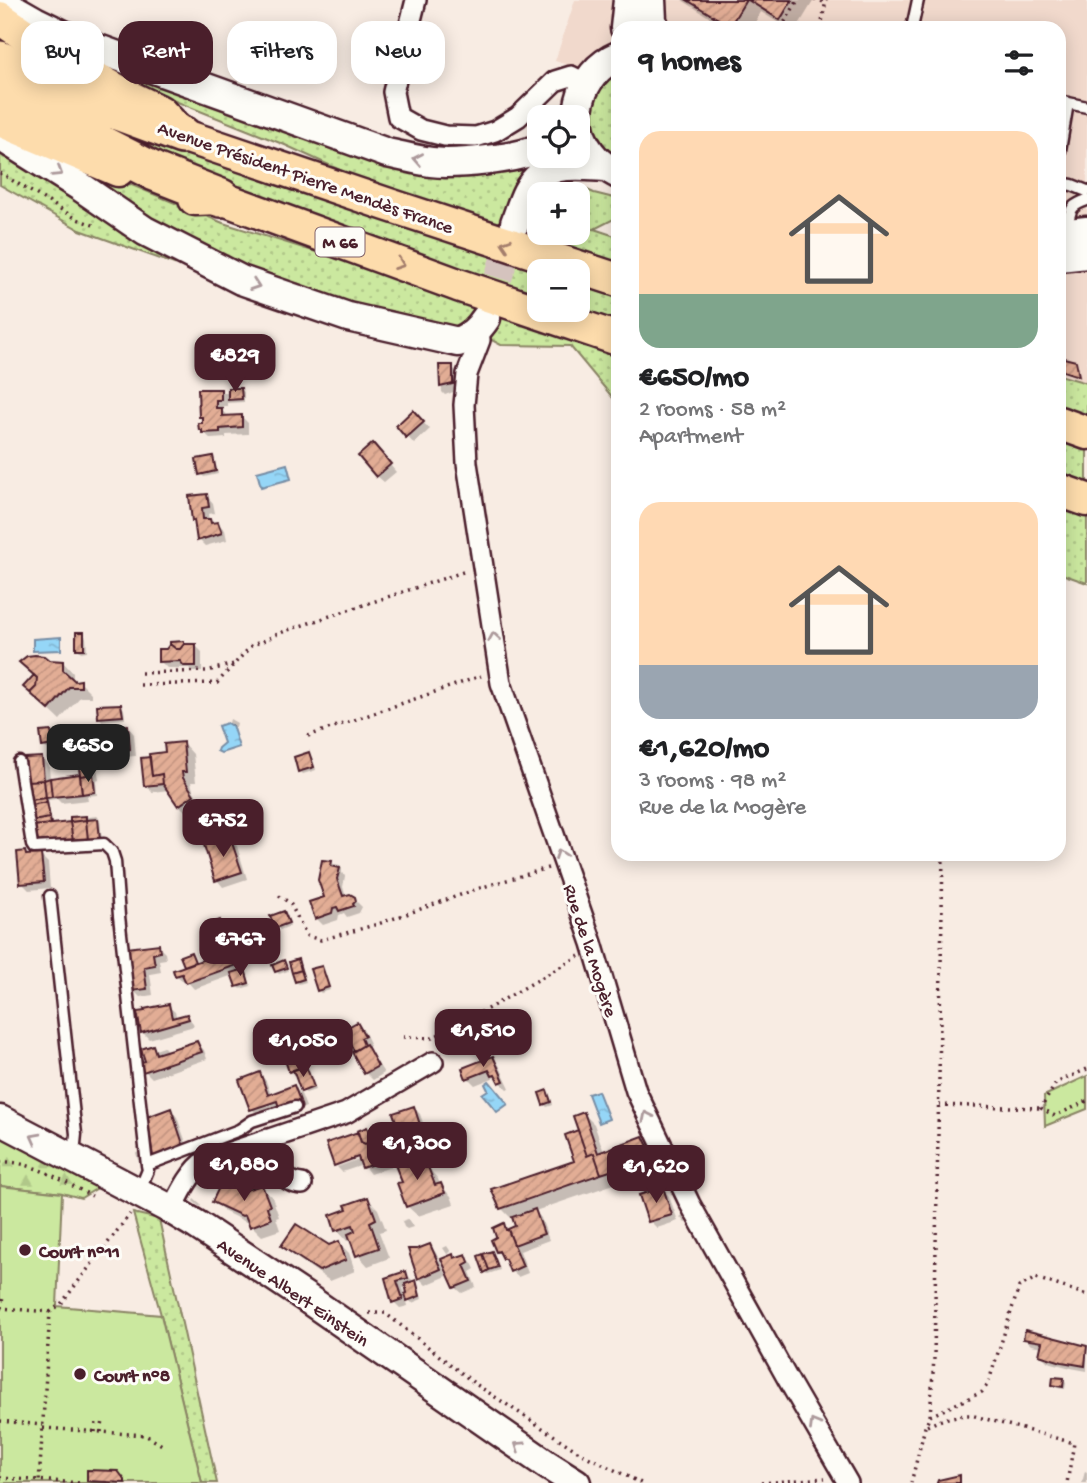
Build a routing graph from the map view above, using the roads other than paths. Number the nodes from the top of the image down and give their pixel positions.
1 (416, 0) edge
2 (628, 0) edge
3 (651, 0) edge
4 (918, 0) edge
5 (0, 1) edge
6 (0, 18) edge
7 (626, 21) edge
8 (652, 21) edge
9 (914, 21) edge
10 (611, 58) edge
11 (0, 60) edge
12 (0, 90) edge
13 (578, 102) edge
14 (1066, 103) edge
15 (1087, 107) edge
16 (0, 120) edge
17 (182, 135) junction
18 (0, 136) edge
19 (527, 153) edge
20 (611, 170) edge
21 (1087, 179) edge
22 (1066, 184) edge
23 (1072, 185) junction
24 (1087, 191) edge
25 (221, 198) junction
26 (1087, 200) edge
27 (515, 223) tunnel mouth
28 (1067, 239) edge
29 (1087, 254) edge
30 (611, 278) edge
31 (474, 329) joint
32 (611, 337) edge
33 (1066, 426) edge
34 (1087, 433) edge
35 (1066, 493) edge
36 (1087, 500) edge
37 (19, 762) dead end
38 (50, 895) dead end
39 (433, 1062) dead end
40 (295, 1107) dead end
41 (0, 1120) edge
42 (268, 1139) junction
43 (70, 1156) junction
44 (147, 1165) junction
45 (302, 1184) dead end
46 (134, 1203) junction
47 (172, 1210) junction
48 (846, 1480) edge
49 (576, 1483) edge

1 - 13 street
2 - 7 main road
3 - 8 main road
4 - 9 lane
19 -> 5 main road
6 - 17 main road
10 - 13 main road
11 - 17 highway, Avenue Président Pierre Mendès France
12 - 25 highway, M 66
13 - 20 main road
14 - 15 lane
16 - 25 main road, M 66
30 -> 17 main road, Avenue Président Pierre Mendès France
18 -> 31 main road
20 - 27 main road
21 - 23 lane
22 - 23 lane
23 - 24 lane
25 -> 32 main road, M 66
26 - 28 lane
28 - 29 main road
48 -> 31 street, Rue de la Mogère
33 - 34 main road
35 - 36 main road
37 - 44 lane
38 - 43 lane
39 - 42 street
40 - 44 lane
43 -> 41 main road, Avenue Albert Einstein
42 - 45 street
42 - 47 street
43 - 46 main road, Avenue Albert Einstein
44 - 46 lane
46 - 47 main road, Avenue Albert Einstein
49 -> 47 main road, Avenue Albert Einstein

